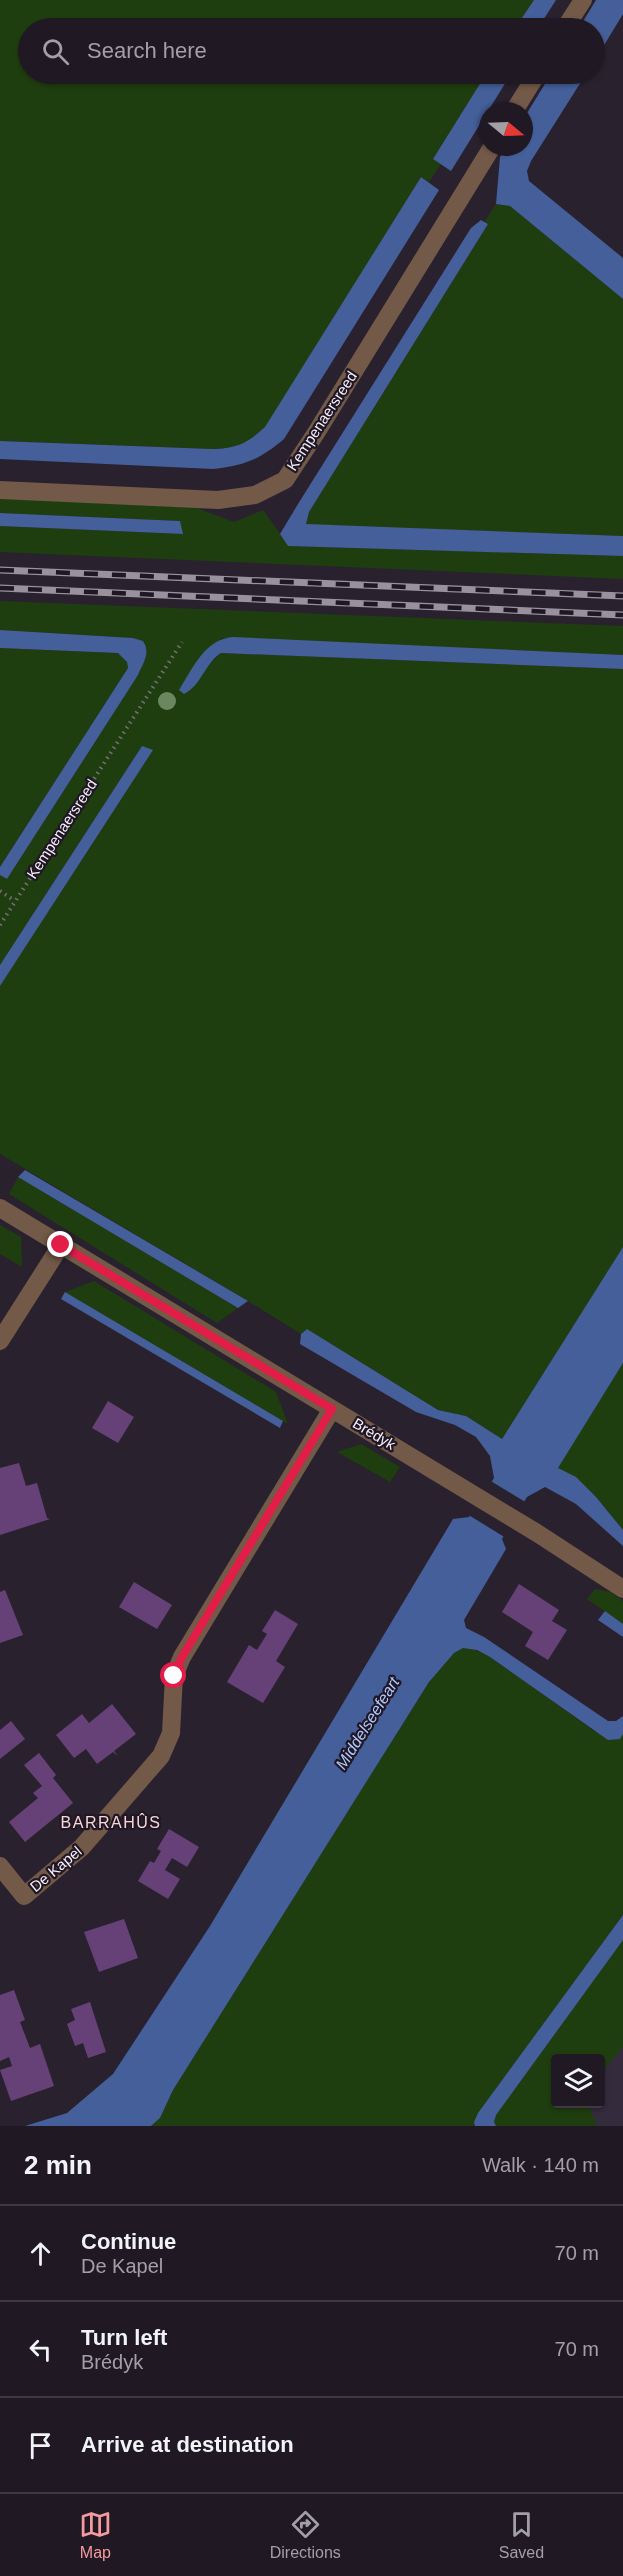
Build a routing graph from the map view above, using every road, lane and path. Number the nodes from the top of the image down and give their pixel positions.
1 (583, 0) edge
2 (571, 18) edge
3 (531, 84) edge
4 (520, 102) edge
5 (486, 156) edge
6 (0, 490) edge
7 (182, 642) dead end
8 (0, 891) edge
9 (15, 901) junction
10 (0, 925) edge
11 (0, 1208) edge
12 (61, 1245) junction
13 (0, 1341) edge
14 (332, 1409) junction
15 (623, 1589) edge
16 (0, 1866) edge

1 - 2 street
3 - 4 street
5 - 6 street, Kempenaersreed
7 - 9 path, Kempenaersreed
8 - 9 path
9 - 10 path, Kempenaersreed
11 - 12 street, Brédyk
12 - 13 street
12 - 14 street, Brédyk
14 - 15 street, Brédyk
14 - 16 street, De Kapel

